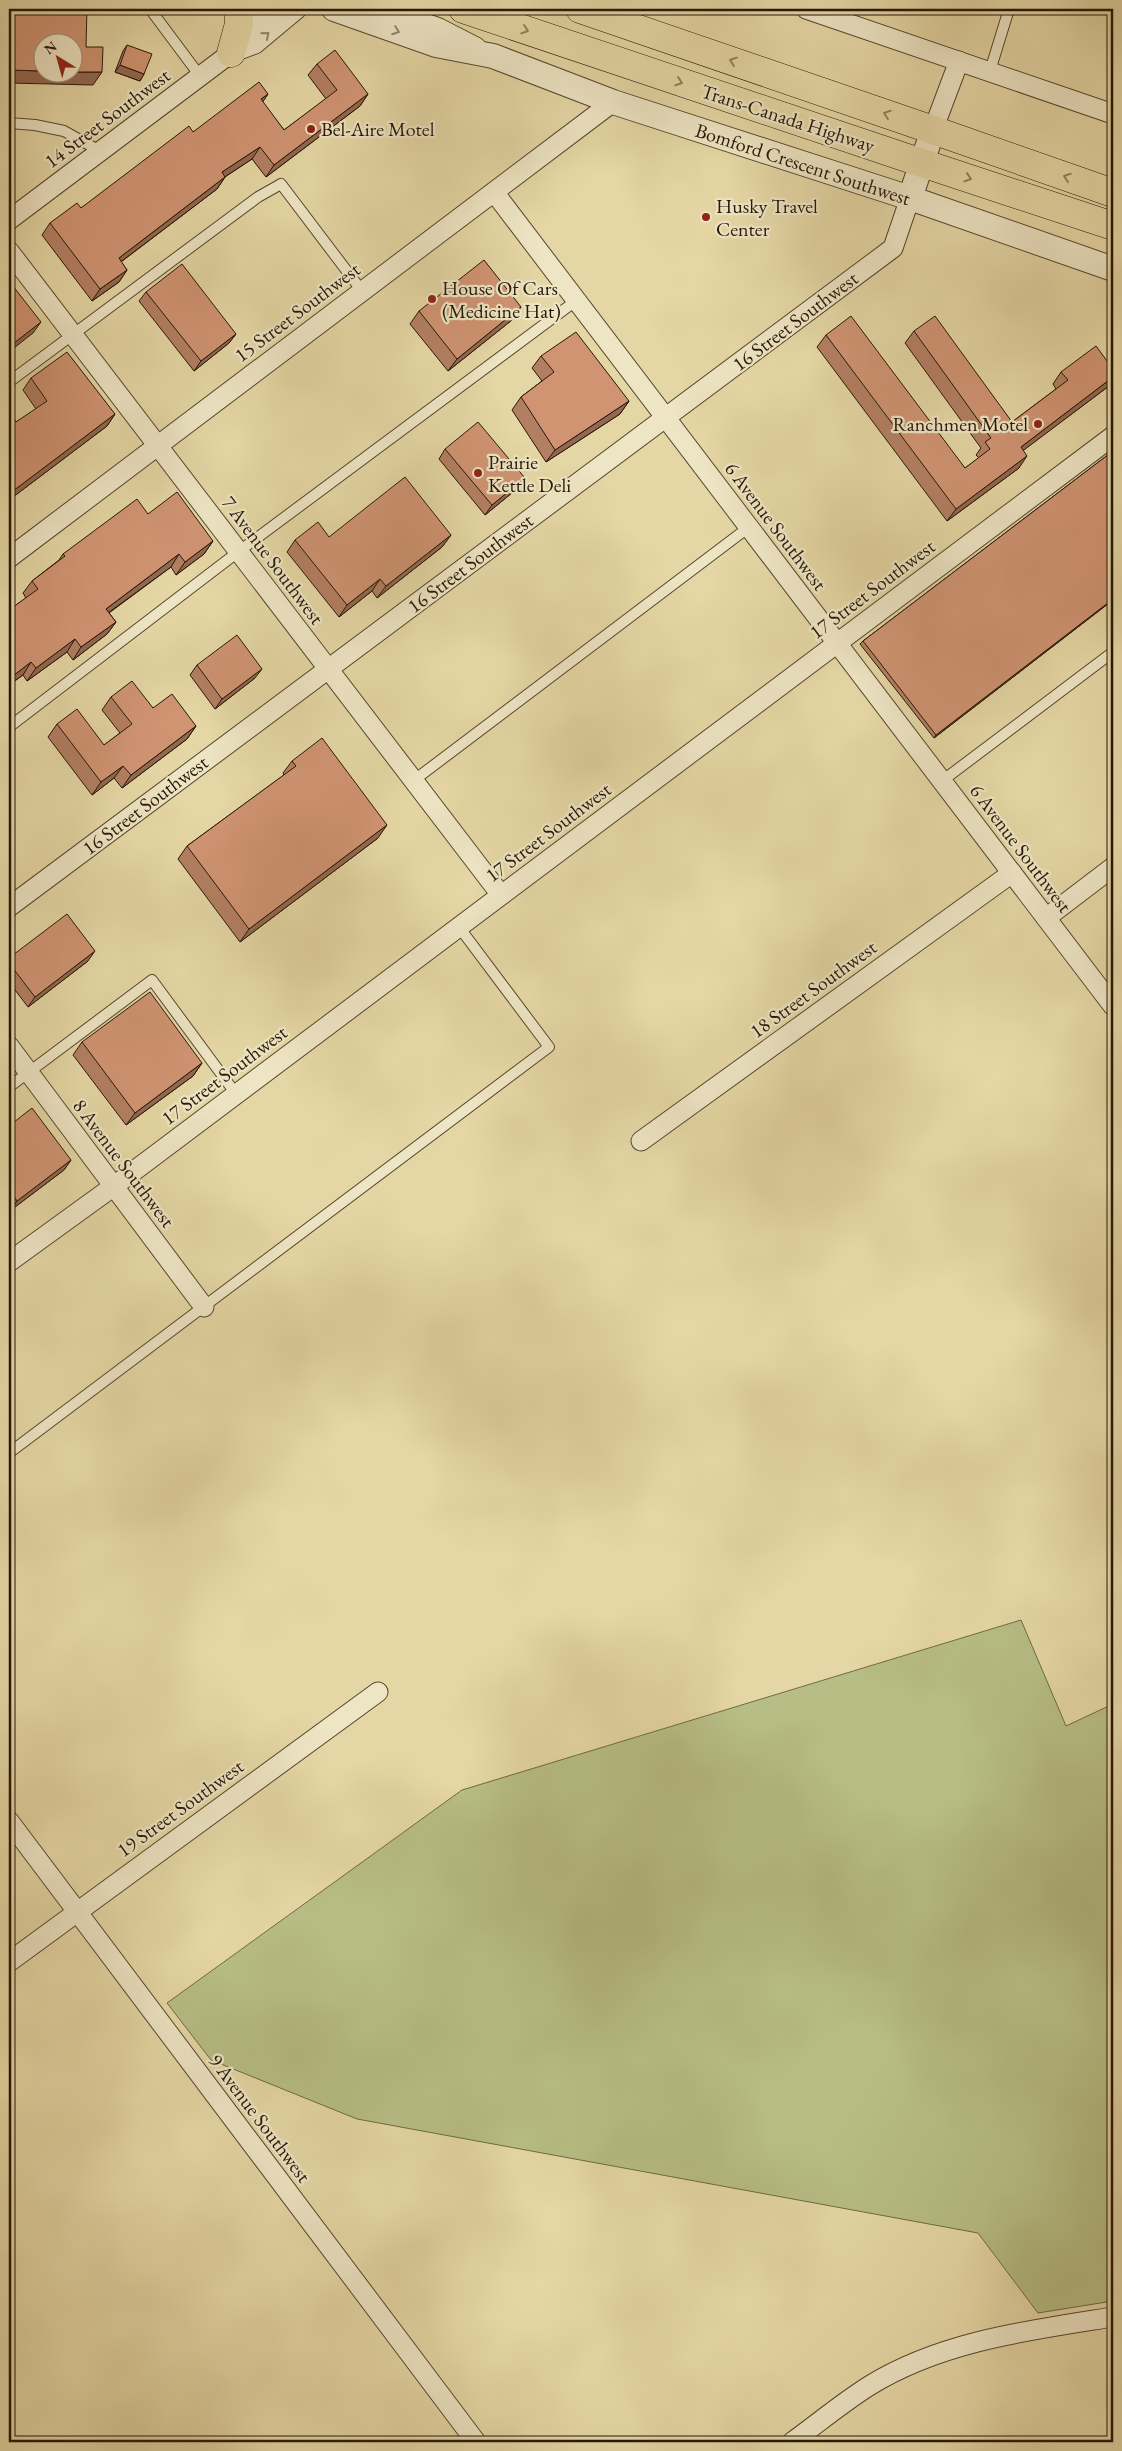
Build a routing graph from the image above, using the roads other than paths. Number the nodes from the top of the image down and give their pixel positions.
1 (150, 9) edge
2 (238, 9) edge
3 (273, 9) edge
4 (297, 9) edge
5 (334, 9) edge
6 (386, 9) edge
7 (463, 9) edge
8 (580, 9) edge
9 (806, 9) edge
10 (1009, 9) edge
11 (231, 53) junction
12 (493, 56) junction
13 (959, 61) junction
14 (990, 72) junction
15 (200, 76) junction
16 (613, 102) junction
17 (1113, 114) edge
18 (9, 123) edge
19 (933, 130) junction
20 (100, 151) junction
21 (922, 163) junction
22 (494, 192) junction
23 (1113, 193) edge
24 (910, 198) junction
25 (9, 220) edge
26 (1113, 226) edge
27 (9, 251) edge
28 (1113, 269) edge
29 (362, 292) junction
30 (576, 300) junction
31 (73, 335) junction
32 (9, 382) edge
33 (666, 417) junction
34 (1113, 436) edge
35 (157, 446) junction
36 (749, 527) junction
37 (238, 552) junction
38 (9, 558) edge
39 (837, 643) junction
40 (1113, 652) edge
41 (328, 669) junction
42 (9, 727) edge
43 (413, 780) junction
44 (942, 781) junction
45 (1113, 867) edge
46 (1012, 873) junction
47 (501, 895) junction
48 (9, 907) edge
49 (1046, 918) junction
50 (459, 927) junction
51 (1113, 1006) edge
52 (9, 1046) edge
53 (29, 1073) junction
54 (9, 1088) edge
55 (236, 1094) junction
56 (641, 1141) dead end
57 (114, 1186) junction
58 (9, 1262) edge
59 (204, 1306) junction
60 (9, 1453) edge
61 (378, 1692) dead end
62 (9, 1821) edge
63 (77, 1912) junction
64 (9, 1962) edge
65 (1113, 2317) edge
66 (476, 2442) edge
67 (794, 2442) edge

1 - 15 lane
2 - 11 highway
3 - 11 street, 14 Street Southwest
11 -> 4 street, 14 Street Southwest
5 -> 12 street, Bomford Crescent Southwest
6 - 12 street, Bomford Crescent Southwest
7 -> 21 highway, Trans-Canada Highway
19 -> 8 highway, Trans-Canada Highway
9 - 13 street
10 - 14 lane
11 - 15 street, 14 Street Southwest
12 - 16 street, Bomford Crescent Southwest
13 - 14 street
13 - 19 street, 16 Street Southwest
14 - 17 street
15 - 20 street, 14 Street Southwest
16 - 22 street, 15 Street Southwest
16 - 24 street, Bomford Crescent Southwest
18 - 20 lane
19 - 21 street, 16 Street Southwest
23 -> 19 highway, Trans-Canada Highway
20 - 25 street, 14 Street Southwest
21 - 24 street, 16 Street Southwest
21 -> 26 highway, Trans-Canada Highway
22 - 29 street, 15 Street Southwest
22 - 30 street, 6 Avenue Southwest
24 - 28 street, Bomford Crescent Southwest
24 - 33 street, 16 Street Southwest
27 - 31 street, 7 Avenue Southwest
29 - 31 lane
29 - 35 street, 15 Street Southwest
30 - 33 street, 6 Avenue Southwest
30 - 37 lane
31 - 32 lane
31 - 35 street, 7 Avenue Southwest
33 - 36 street, 6 Avenue Southwest
33 - 41 street, 16 Street Southwest
34 - 39 street, 17 Street Southwest
35 - 37 street, 7 Avenue Southwest
35 - 38 street, 15 Street Southwest
36 - 39 street, 6 Avenue Southwest
36 - 43 lane
37 - 41 street, 7 Avenue Southwest
37 - 42 lane
39 - 44 street, 6 Avenue Southwest
39 - 47 street, 17 Street Southwest
40 - 44 lane
41 - 43 street, 7 Avenue Southwest
41 - 48 street, 16 Street Southwest
43 - 47 street, 7 Avenue Southwest
44 - 46 street, 6 Avenue Southwest
45 - 49 street
46 - 49 street, 6 Avenue Southwest
46 - 56 street, 18 Street Southwest
47 - 50 street, 17 Street Southwest
49 - 51 street, 6 Avenue Southwest
50 - 55 street, 17 Street Southwest
50 - 59 lane
52 - 53 street, 8 Avenue Southwest
53 - 54 lane
53 - 55 lane
53 - 57 street, 8 Avenue Southwest
55 - 57 street, 17 Street Southwest
57 - 58 street, 17 Street Southwest
57 - 59 street, 8 Avenue Southwest
59 - 60 lane
61 - 63 street, 19 Street Southwest
62 - 63 street, 9 Avenue Southwest
63 - 64 street, 19 Street Southwest
63 - 66 street, 9 Avenue Southwest
65 - 67 street

